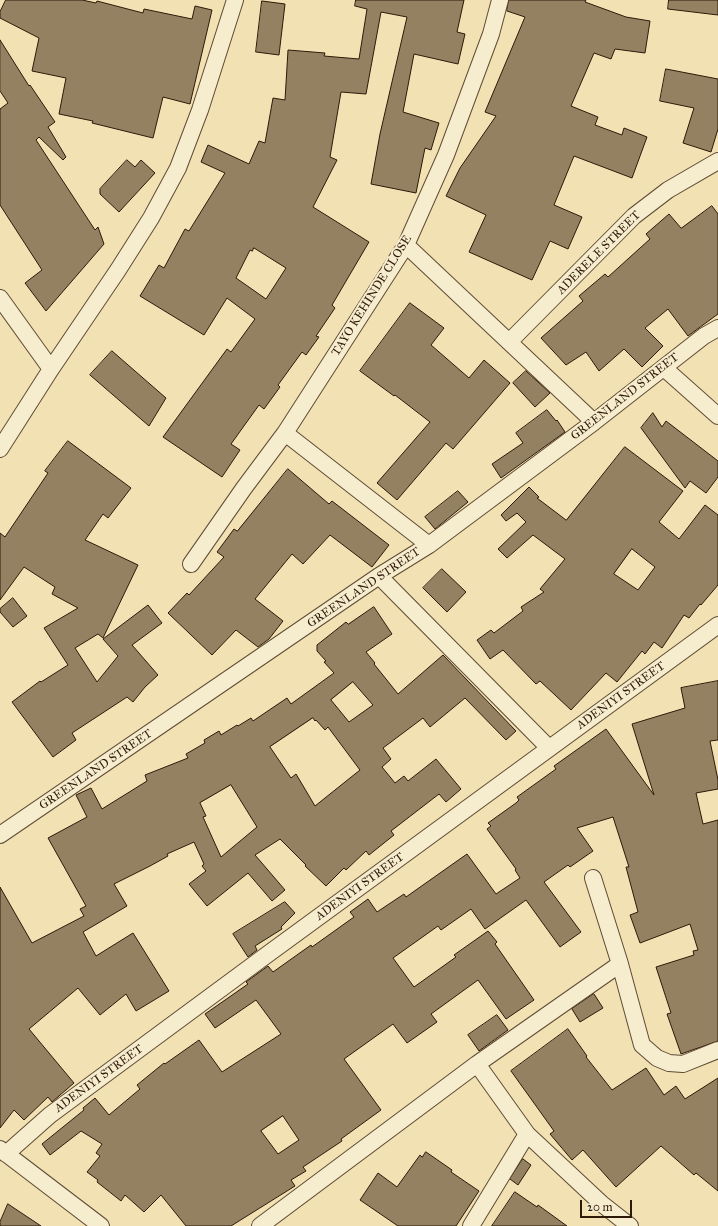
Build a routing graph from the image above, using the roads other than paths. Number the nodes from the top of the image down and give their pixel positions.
1 (234, 0) edge
2 (500, 0) edge
3 (718, 161) edge
4 (406, 245) junction
5 (0, 298) edge
6 (718, 328) edge
7 (509, 342) junction
8 (664, 368) junction
9 (51, 369) junction
10 (718, 416) edge
11 (594, 422) junction
12 (285, 433) junction
13 (0, 449) edge
14 (429, 545) junction
15 (191, 564) dead end
16 (379, 576) junction
17 (718, 626) edge
18 (549, 748) junction
19 (0, 835) edge
20 (593, 878) dead end
21 (620, 964) junction
22 (718, 1050) edge
23 (476, 1064) junction
24 (526, 1134) junction
25 (3, 1151) edge
26 (102, 1226) edge
27 (260, 1226) edge
28 (471, 1226) edge
29 (630, 1226) edge

1 - 9 street
2 - 4 street, TAYO KEHINDE CLOSE
3 - 7 street, ADERELE STREET
4 - 7 street
4 - 12 street, TAYO KEHINDE CLOSE
5 - 9 street
6 - 8 street, GREENLAND STREET
7 - 11 street
8 - 10 street
8 - 11 street, GREENLAND STREET
9 - 13 street
11 - 14 street, GREENLAND STREET
12 - 14 street
12 - 15 street, TAYO KEHINDE CLOSE
14 - 16 street, GREENLAND STREET
16 - 18 street
16 - 19 street, GREENLAND STREET
17 - 18 street, ADENIYI STREET
18 - 25 street, ADENIYI STREET
20 - 21 street
21 - 22 street
21 - 23 street
23 - 24 street
23 - 27 street
24 - 28 street
24 - 29 street
25 - 26 street

